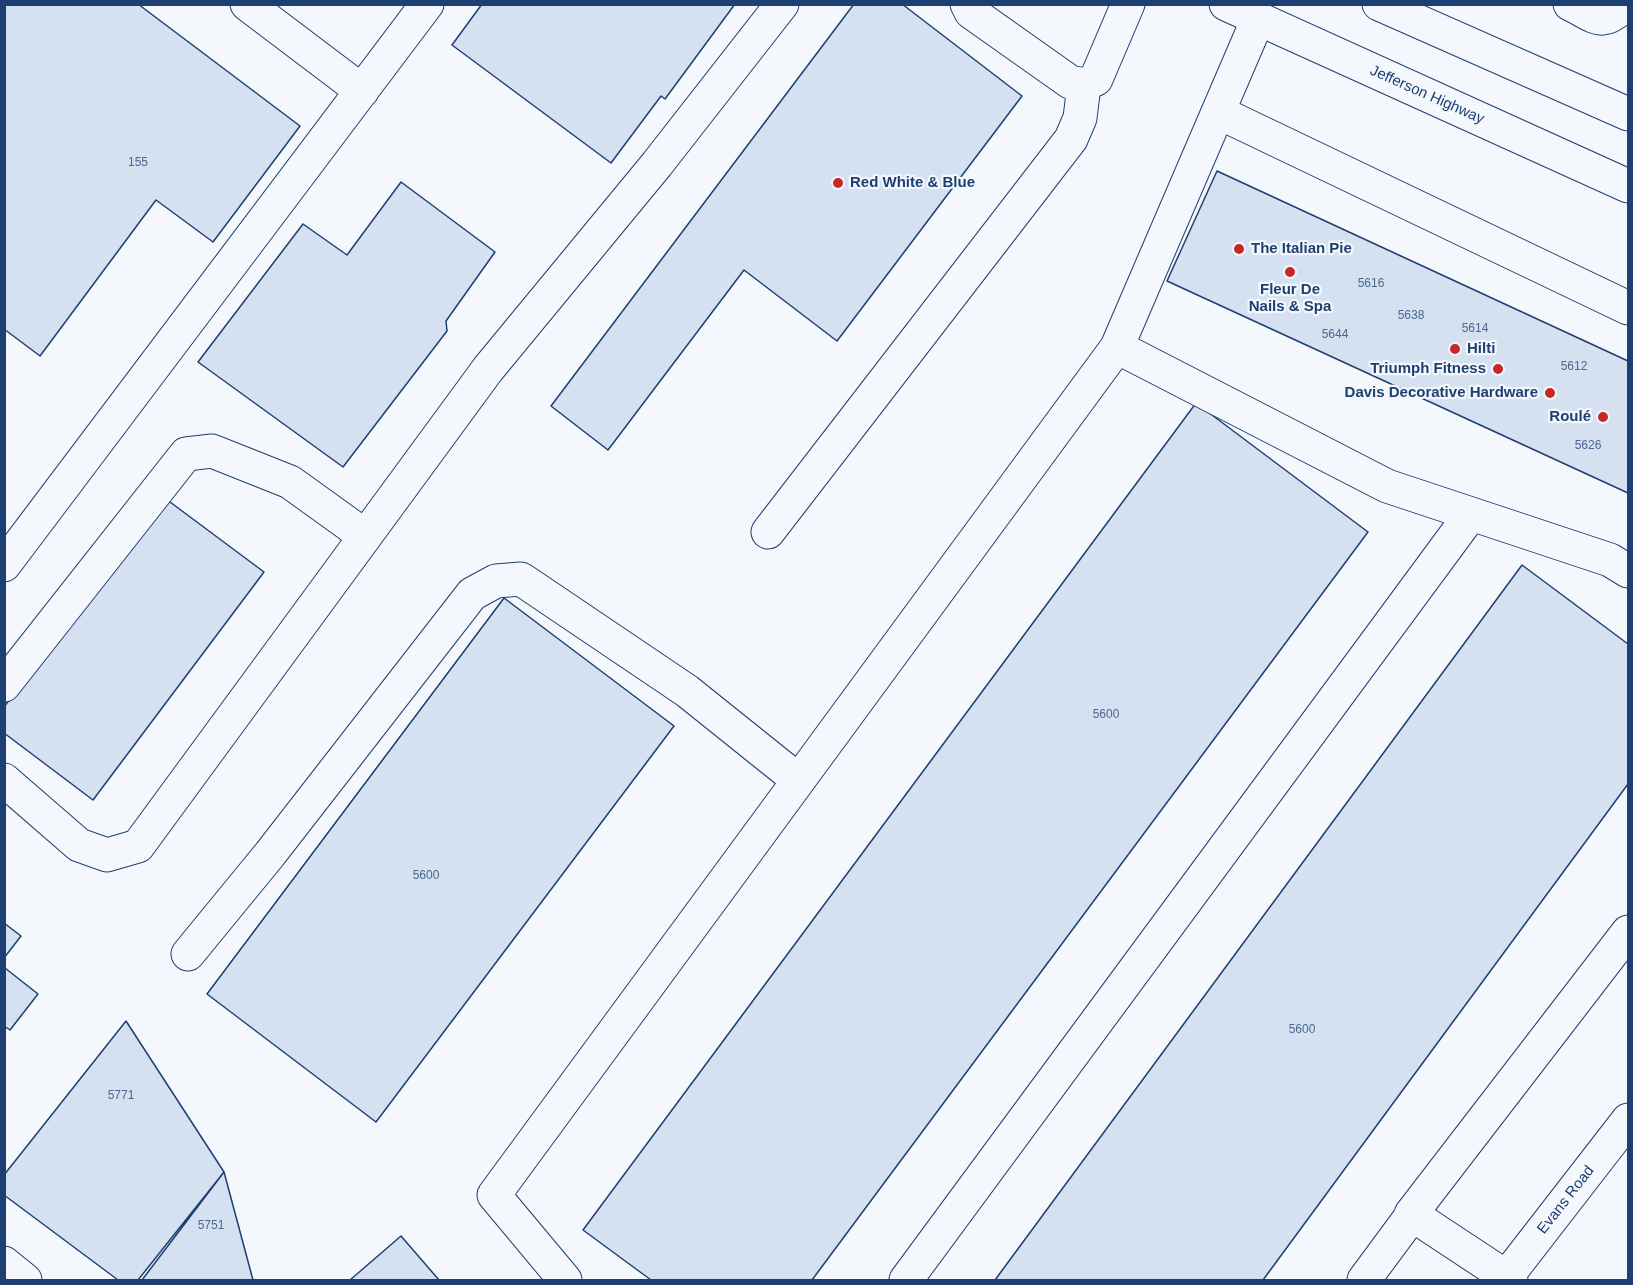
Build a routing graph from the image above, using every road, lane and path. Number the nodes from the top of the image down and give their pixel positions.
1 (248, 4) edge
2 (427, 4) edge
3 (782, 4) edge
4 (967, 4) edge
5 (1128, 4) edge
6 (1226, 4) edge
7 (1379, 4) edge
8 (1570, 4) edge
9 (1626, 4) edge
10 (1258, 19) junction
11 (1084, 85) junction
12 (362, 91) junction
13 (1218, 112) junction
14 (1629, 114) edge
15 (1629, 186) edge
16 (1629, 308) edge
17 (1117, 347) junction
18 (1471, 514) junction
19 (768, 532) dead end
20 (365, 536) junction
21 (4, 565) edge
22 (1629, 571) edge
23 (4, 685) edge
24 (4, 780) edge
25 (798, 780) junction
26 (1629, 932) edge
27 (188, 954) dead end
28 (1629, 1120) edge
29 (1412, 1215) junction
30 (4, 1263) edge
31 (1507, 1279) edge
32 (25, 1281) edge
33 (565, 1281) edge
34 (906, 1281) edge
35 (1364, 1281) edge

1 - 12 main road
2 - 12 main road
3 - 20 main road
4 - 11 main road
5 - 11 main road
6 - 10 main road, Jefferson Highway
7 - 14 main road
8 - 9 main road
10 - 13 main road
10 - 15 main road, Jefferson Highway
11 - 19 main road
12 - 21 main road
13 - 16 main road
13 - 17 main road
17 - 18 main road
17 - 25 main road
18 - 22 main road
18 - 34 main road
20 - 23 main road
20 - 24 main road
25 - 27 main road
25 - 33 main road
26 - 29 main road
28 - 31 main road, Evans Road
29 - 31 main road
29 - 35 main road
30 - 32 main road

